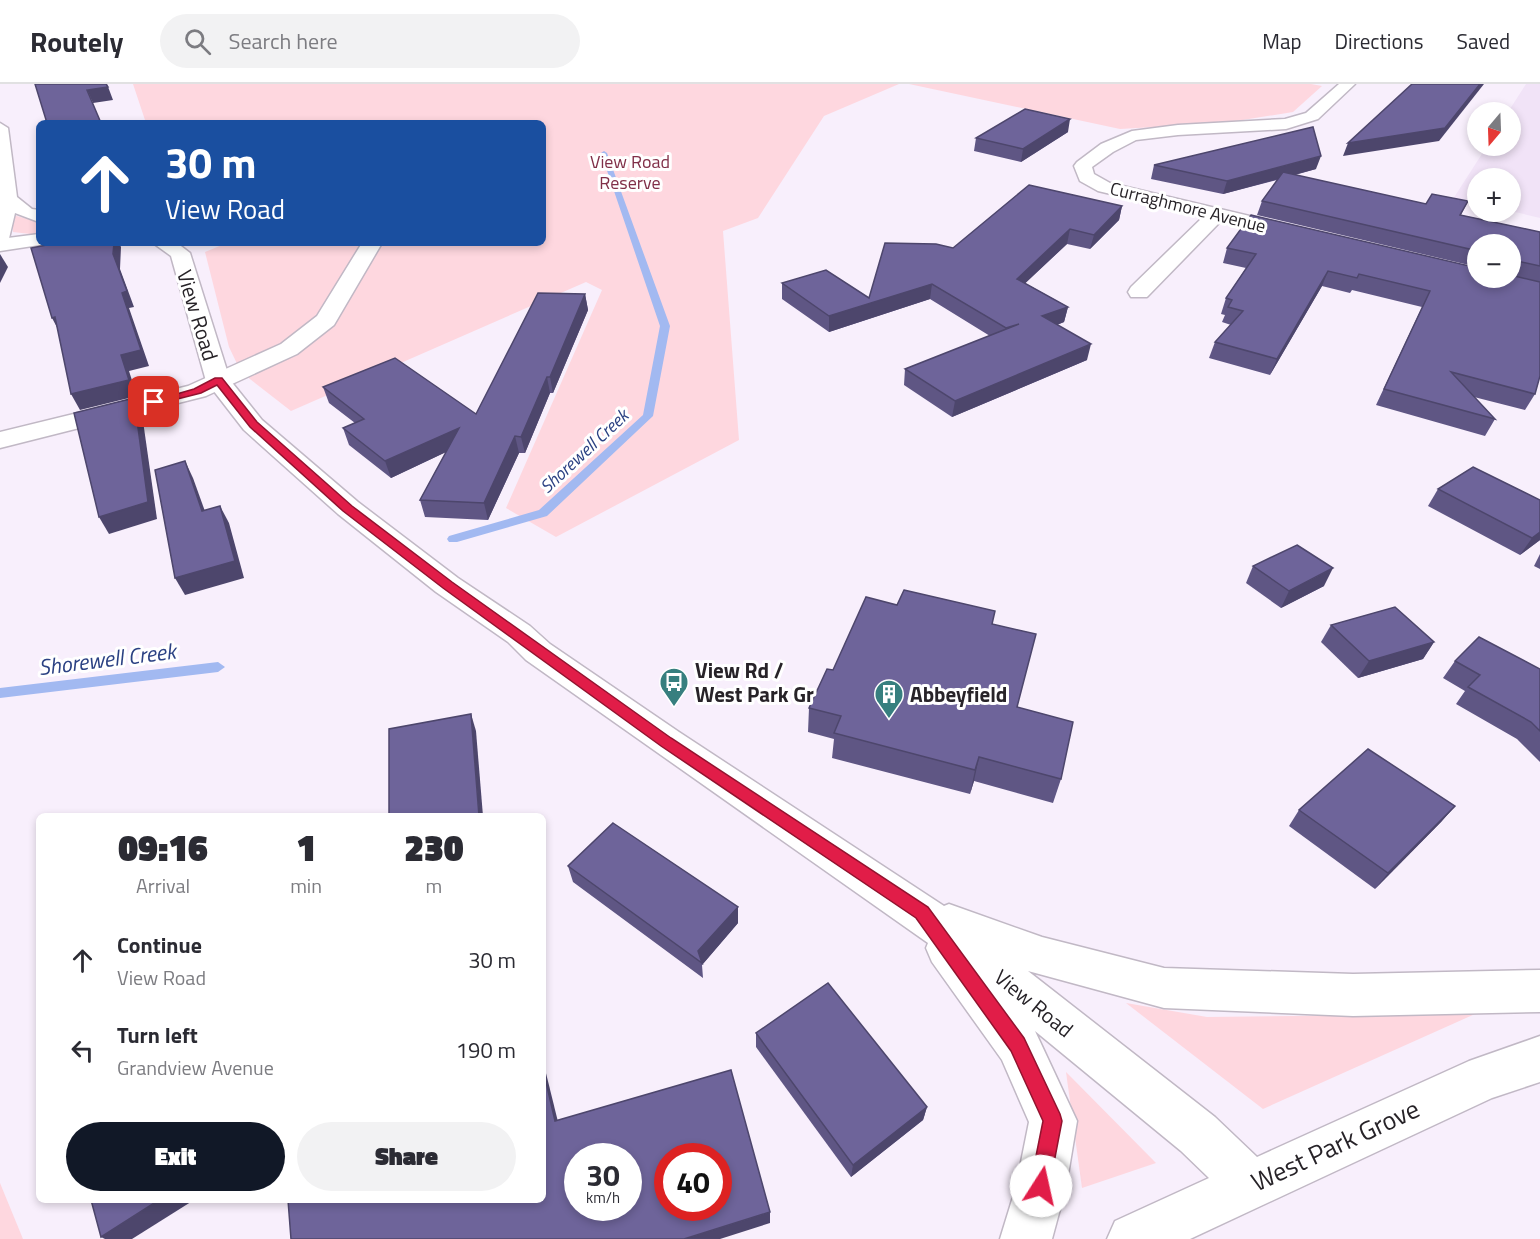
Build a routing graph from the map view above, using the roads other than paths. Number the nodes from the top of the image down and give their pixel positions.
1 (1348, 84) edge
2 (0, 128) edge
3 (8, 200) junction
4 (1217, 214) junction
5 (36, 215) edge
6 (1307, 236) edge
7 (36, 240) edge
8 (0, 244) edge
9 (168, 246) edge
10 (370, 246) edge
11 (1139, 292) dead end
12 (218, 381) junction
13 (0, 440) edge
14 (922, 913) junction
15 (1540, 991) edge
16 (1540, 1059) edge
17 (1250, 1184) junction
18 (1026, 1239) edge
19 (1133, 1239) edge

1 - 4 street, Curraghmore Avenue
2 - 3 street
3 - 5 street
3 - 8 street
4 - 6 street, Curraghmore Avenue
4 - 11 street
7 - 8 street
9 - 12 street, View Road
10 - 12 street
12 - 13 street
12 - 14 street, View Road
14 - 15 street
14 - 17 street, View Road
14 - 18 street
16 - 17 street, West Park Grove
17 - 19 street, West Park Grove

